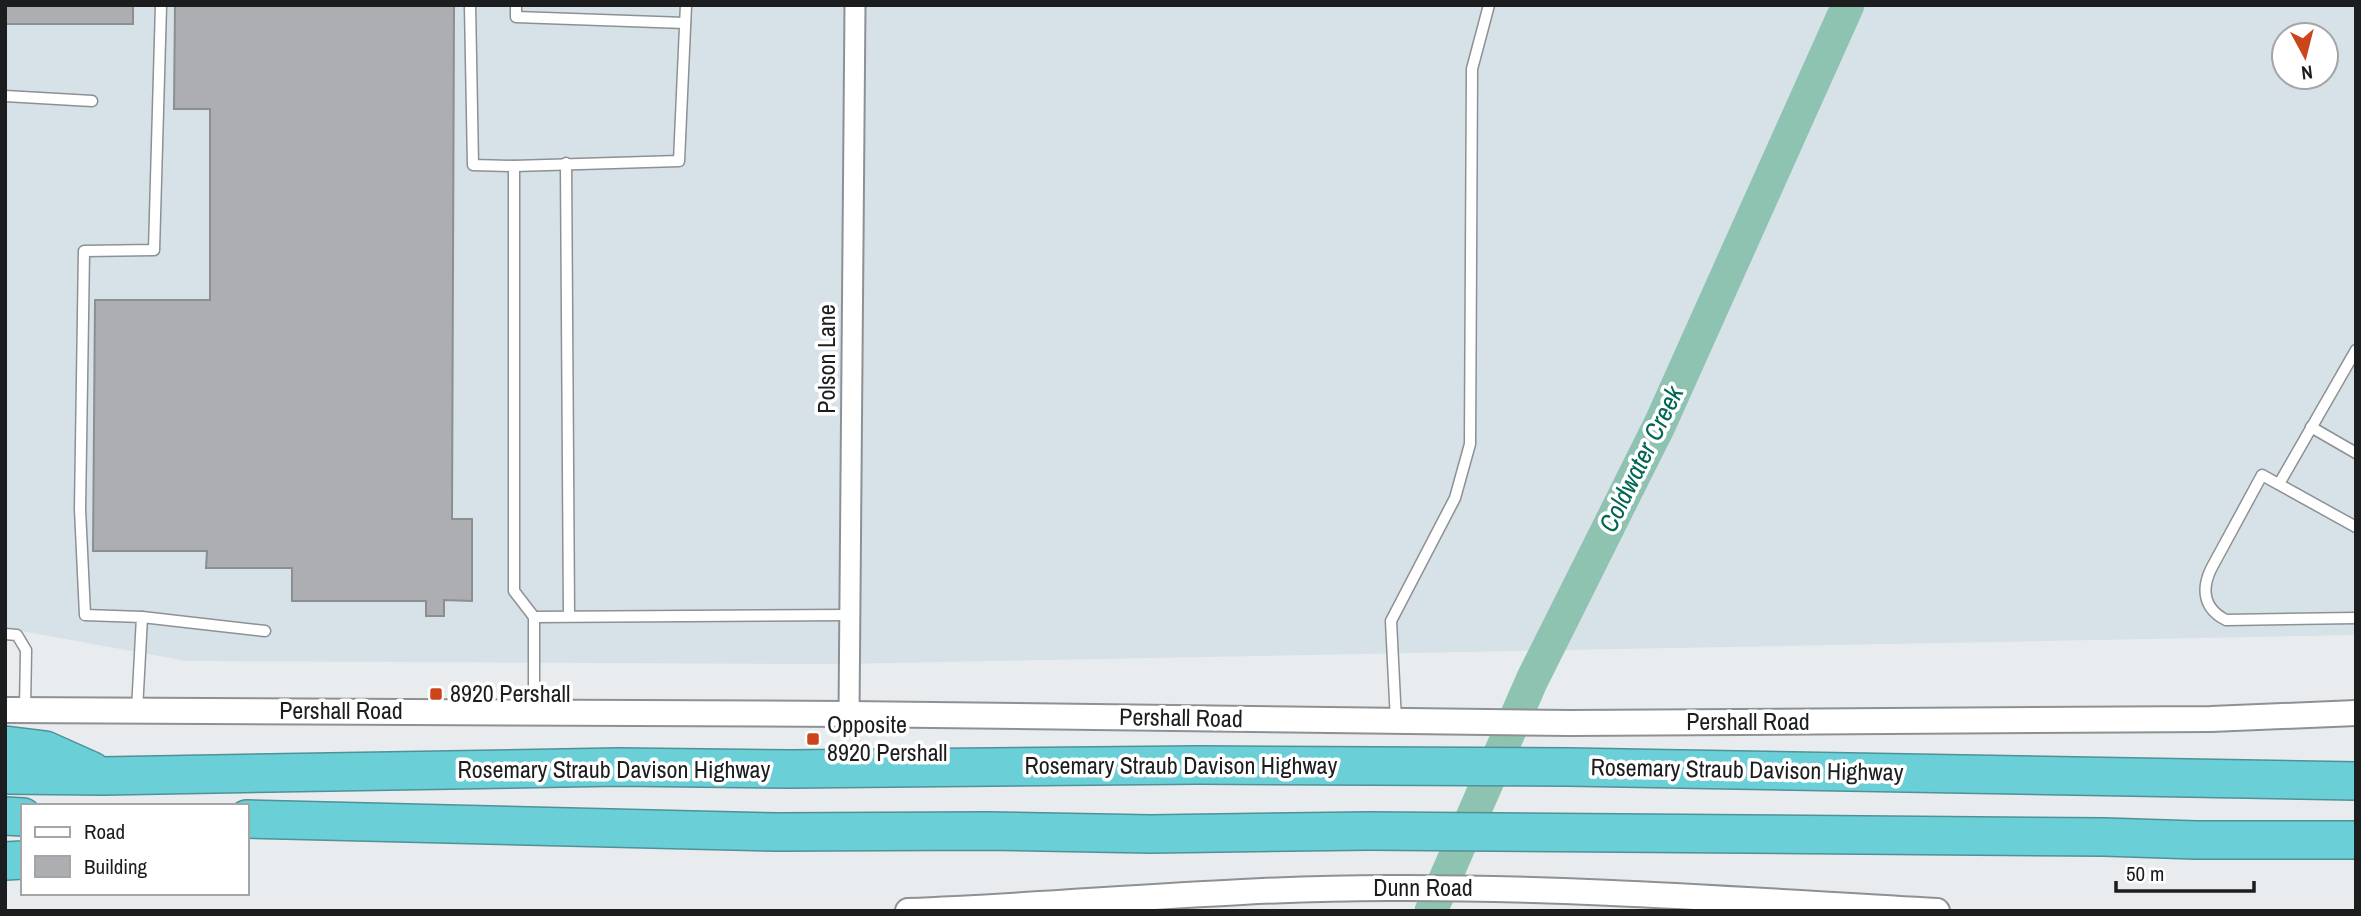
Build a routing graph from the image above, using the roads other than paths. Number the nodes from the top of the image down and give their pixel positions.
1 (161, 5) edge
2 (470, 5) edge
3 (516, 5) edge
4 (686, 5) edge
5 (855, 5) edge
6 (1489, 5) edge
7 (685, 23) junction
8 (5, 96) edge
9 (92, 101) dead end
10 (566, 163) junction
11 (514, 166) junction
12 (2356, 350) edge
13 (2311, 427) junction
14 (2356, 453) edge
15 (2279, 484) junction
16 (2356, 527) edge
17 (850, 615) junction
18 (569, 616) junction
19 (142, 617) junction
20 (534, 617) junction
21 (2356, 618) edge
22 (265, 631) dead end
23 (5, 634) edge
24 (15, 710) edge
25 (137, 710) junction
26 (534, 712) junction
27 (2356, 713) edge
28 (849, 714) junction
29 (1396, 721) junction
30 (5, 745) edge
31 (5, 775) edge
32 (103, 776) junction
33 (2356, 781) edge
34 (264, 819) edge
35 (2356, 839) edge
36 (248, 843) edge
37 (1592, 902) edge
38 (1141, 904) edge
39 (1082, 906) edge
40 (943, 910) edge
41 (908, 911) edge
42 (1937, 911) edge

1 - 19 lane
2 - 11 lane
3 - 7 lane
4 - 7 lane
5 - 17 street, Polson Lane
6 - 29 lane
7 - 10 lane
8 - 9 lane
10 - 11 lane
10 - 18 lane
11 - 20 lane
12 - 13 lane
13 - 14 lane
13 - 15 lane
15 - 16 lane
15 - 21 lane
17 - 18 lane
17 - 28 street, Polson Lane
18 - 20 lane
19 - 22 lane
19 - 25 lane
20 - 26 lane
23 - 24 lane
24 - 25 street, Pershall Road
25 - 26 street, Pershall Road
26 - 28 street, Pershall Road
27 - 29 street, Pershall Road
28 - 29 street, Pershall Road
30 - 32 highway
31 - 32 highway, Rosemary Straub Davison Highway
32 - 33 highway, Rosemary Straub Davison Highway
34 - 35 highway
34 - 36 highway
37 - 38 street, Dunn Road
37 - 42 street, Dunn Road
38 - 39 street, Dunn Road
39 - 40 street, Dunn Road
40 - 41 street, Dunn Road

